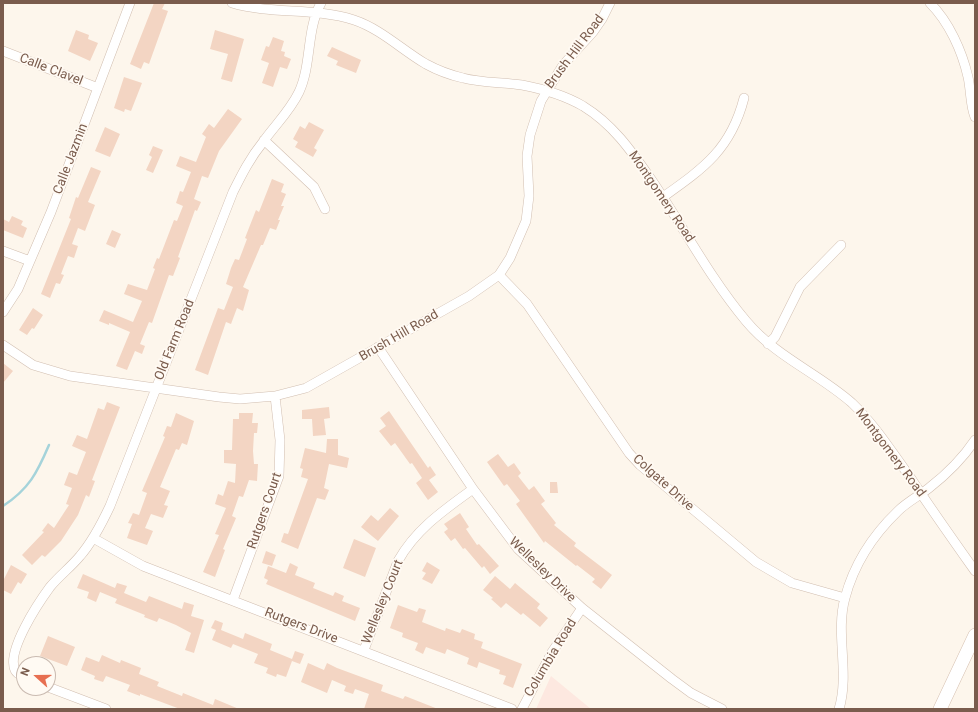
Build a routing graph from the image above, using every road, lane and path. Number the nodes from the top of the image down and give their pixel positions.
1 (130, 3) edge
2 (232, 3) edge
3 (321, 3) edge
4 (610, 3) edge
5 (930, 3) edge
6 (316, 13) junction
7 (3, 51) edge
8 (98, 88) junction
9 (546, 91) junction
10 (744, 98) dead end
11 (975, 117) edge
12 (264, 140) junction
13 (663, 197) junction
14 (325, 209) dead end
15 (841, 245) dead end
16 (3, 251) edge
17 (30, 261) junction
18 (499, 275) junction
19 (3, 312) edge
20 (768, 344) junction
21 (3, 345) edge
22 (378, 347) junction
23 (156, 387) junction
24 (275, 396) junction
25 (975, 440) edge
26 (473, 489) junction
27 (920, 493) junction
28 (93, 538) junction
29 (975, 571) edge
30 (844, 598) junction
31 (233, 600) junction
32 (582, 608) junction
33 (975, 635) edge
34 (364, 650) junction
35 (16, 671) edge
36 (56, 690) edge
37 (106, 709) edge
38 (512, 709) edge
39 (522, 709) edge
40 (722, 709) edge
41 (839, 709) edge
42 (940, 709) edge

1 - 8 street, Calle Jazmin
2 - 6 street, Montgomery Road
3 - 6 street, Old Farm Road
4 - 9 street, Brush Hill Road
5 - 11 street
6 - 9 street, Montgomery Road
6 - 12 street, Old Farm Road
7 - 8 street, Calle Clavel
8 - 17 street, Calle Jazmin
9 - 13 street, Montgomery Road
9 - 18 street, Brush Hill Road
10 - 13 street
12 - 14 street
12 - 23 street, Old Farm Road
13 - 20 street, Montgomery Road
15 - 20 street
16 - 17 street
17 - 19 street, Calle Jazmin
18 - 22 street, Brush Hill Road
18 - 30 street, Colgate Drive
20 - 27 street, Montgomery Road
21 - 23 street, Brush Hill Road
22 - 24 street, Brush Hill Road
22 - 26 street, Wellesley Drive
23 - 24 street, Brush Hill Road
23 - 28 street, Old Farm Road
24 - 31 street, Rutgers Court
25 - 27 street
26 - 32 street, Wellesley Drive
26 - 34 street, Wellesley Court
27 - 29 street, Montgomery Road
27 - 30 street
28 - 31 street, Rutgers Drive
28 - 35 street, Old Farm Road
30 - 41 street
31 - 34 street, Rutgers Drive
32 - 39 street, Columbia Road
32 - 40 street, Wellesley Drive
33 - 42 main road
34 - 38 street, Rutgers Drive
36 - 37 street

